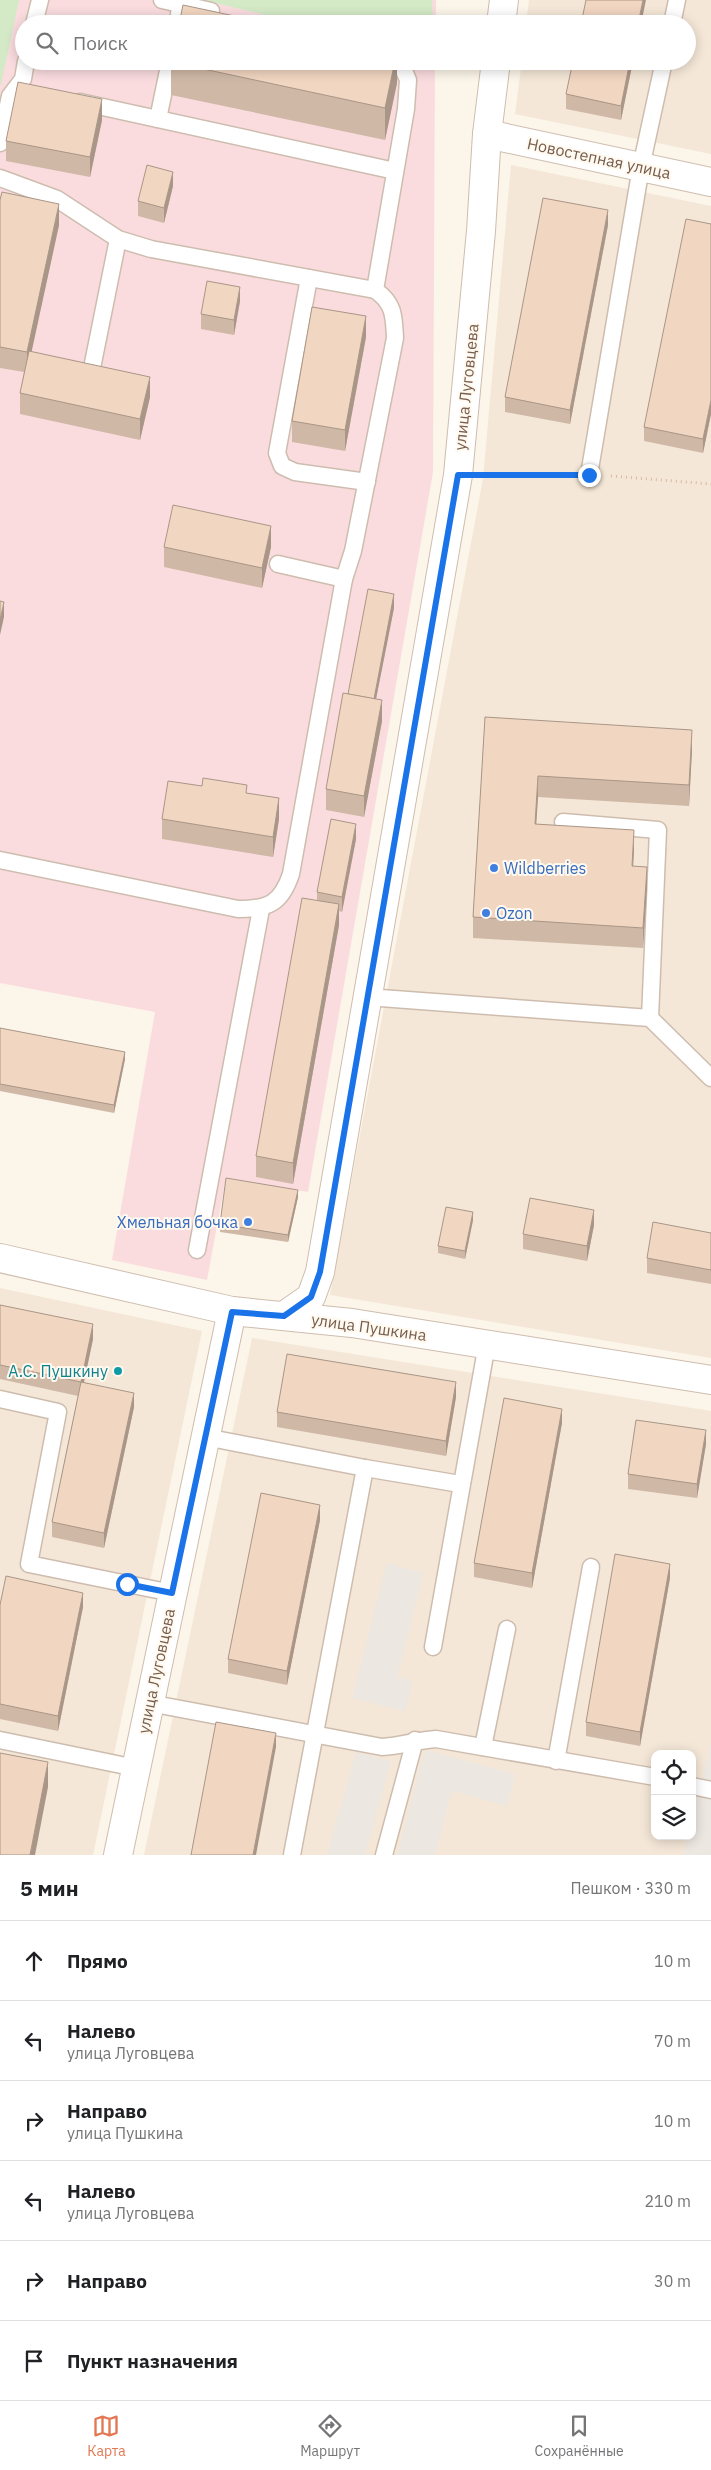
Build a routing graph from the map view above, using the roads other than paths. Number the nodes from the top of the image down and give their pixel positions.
1 (40, 0) edge
2 (162, 0) edge
3 (504, 0) edge
4 (677, 0) edge
5 (182, 4) junction
6 (36, 15) edge
7 (179, 15) edge
8 (230, 15) edge
9 (502, 15) edge
10 (674, 15) edge
11 (24, 70) edge
12 (168, 70) edge
13 (404, 70) edge
14 (495, 70) edge
15 (662, 70) edge
16 (14, 87) junction
17 (34, 91) edge
18 (62, 98) edge
19 (158, 119) junction
20 (488, 134) junction
21 (0, 143) edge
22 (641, 167) junction
23 (396, 170) junction
24 (0, 178) edge
25 (711, 182) edge
26 (118, 239) junction
27 (309, 278) junction
28 (375, 290) junction
29 (92, 368) edge
30 (589, 475) road end
31 (367, 482) junction
32 (278, 564) dead end
33 (344, 579) junction
34 (562, 822) dead end
35 (0, 860) edge
36 (261, 909) junction
37 (368, 997) junction
38 (650, 1018) junction
39 (711, 1078) edge
40 (197, 1250) dead end
41 (0, 1258) edge
42 (232, 1312) junction
43 (284, 1316) junction
44 (487, 1344) junction
45 (711, 1380) edge
46 (0, 1399) edge
47 (205, 1437) junction
48 (365, 1468) junction
49 (460, 1484) junction
50 (591, 1567) dead end
51 (172, 1593) junction
52 (507, 1629) dead end
53 (433, 1647) dead end
54 (149, 1702) junction
55 (315, 1734) junction
56 (0, 1740) edge
57 (415, 1740) junction
58 (483, 1747) junction
59 (556, 1761) junction
60 (136, 1768) junction
61 (651, 1776) edge
62 (696, 1787) edge
63 (711, 1790) edge
64 (118, 1855) edge
65 (292, 1855) edge
66 (384, 1855) edge

1 - 6 lane
2 - 5 lane
3 - 9 street
4 - 10 lane
5 - 7 lane
5 - 8 lane
11 - 16 lane
12 - 19 lane
13 - 23 lane
14 - 20 street, улица Луговцева
15 - 22 lane
16 - 17 lane
16 - 21 lane
18 - 19 lane
19 - 23 lane
20 - 22 street, Новостепная улица
20 - 37 street, улица Луговцева
22 - 25 street, Новостепная улица
22 - 30 lane
23 - 28 lane
24 - 26 lane
26 - 27 lane
26 - 29 lane
27 - 28 lane
27 - 31 lane
28 - 31 lane
31 - 33 lane
32 - 33 lane
33 - 36 lane
34 - 38 lane
35 - 36 lane
36 - 40 lane
37 - 38 lane
37 - 43 street, улица Луговцева
38 - 39 lane
41 - 42 street, улица Пушкина
42 - 43 street, улица Пушкина
42 - 47 street, улица Луговцева
43 - 44 street, улица Пушкина
44 - 45 street, улица Пушкина
44 - 49 lane
46 - 51 lane
47 - 48 lane
47 - 51 street, улица Луговцева
48 - 49 lane
48 - 55 lane
49 - 53 lane
50 - 59 lane
51 - 54 street, улица Луговцева
52 - 58 lane
54 - 55 lane
54 - 60 street, улица Луговцева
55 - 57 lane
55 - 65 lane
56 - 60 lane
57 - 58 lane
57 - 66 lane
58 - 59 lane
59 - 61 lane
60 - 64 street, улица Луговцева
62 - 63 lane

